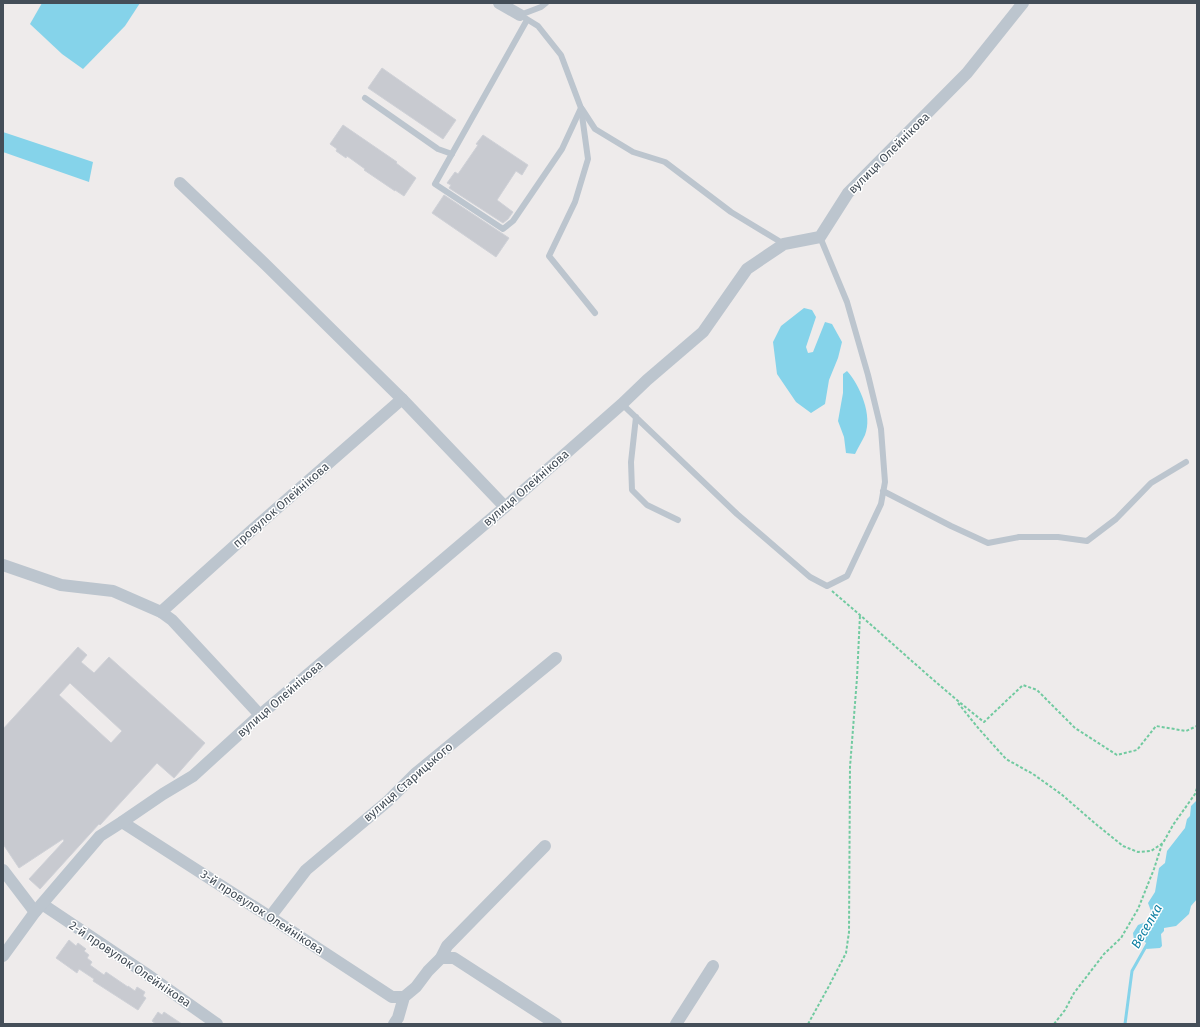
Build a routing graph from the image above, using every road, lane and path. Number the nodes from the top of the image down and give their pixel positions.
1 (499, 3) edge
2 (546, 3) edge
3 (1023, 3) edge
4 (524, 17) junction
5 (365, 98) dead end
6 (581, 108) junction
7 (452, 154) junction
8 (180, 183) dead end
9 (820, 237) junction
10 (784, 244) junction
11 (595, 313) dead end
12 (402, 399) junction
13 (622, 404) junction
14 (636, 417) junction
15 (1186, 462) dead end
16 (883, 491) junction
17 (505, 507) junction
18 (678, 520) dead end
19 (3, 565) edge
20 (827, 586) junction
21 (161, 612) junction
22 (860, 615) junction
23 (556, 658) dead end
24 (955, 699) junction
25 (260, 714) junction
26 (1197, 726) edge
27 (1197, 788) edge
28 (122, 822) junction
29 (1163, 843) junction
30 (545, 846) dead end
31 (3, 870) edge
32 (38, 908) junction
33 (270, 917) junction
34 (3, 956) edge
35 (441, 958) junction
36 (712, 966) dead end
37 (404, 997) junction
38 (217, 1024) edge
39 (394, 1024) edge
40 (556, 1024) edge
41 (676, 1024) edge
42 (808, 1024) edge
43 (1054, 1024) edge

1 - 4 street
2 - 4 lane
3 - 9 street, вулиця Олейнікова
4 - 6 lane
4 - 7 lane
5 - 7 lane
6 - 7 lane
6 - 10 lane
6 - 11 lane
8 - 12 street
9 - 10 street, вулиця Олейнікова
9 - 16 lane
10 - 13 street, вулиця Олейнікова
12 - 17 street
12 - 21 street, провулок Олейнікова
13 - 14 lane
13 - 17 street, вулиця Олейнікова
14 - 18 lane
14 - 20 lane
15 - 16 lane
16 - 20 lane
17 - 25 street, вулиця Олейнікова
19 - 21 street
20 - 22 path
21 - 25 street
22 - 24 path
22 - 42 path
23 - 33 street, вулиця Старицького
24 - 26 path
24 - 29 path
25 - 28 street, вулиця Олейнікова
27 - 29 path
28 - 32 street, вулиця Олейнікова
28 - 33 street, 3-й провулок Олейнікова
29 - 43 path
30 - 35 street
31 - 32 street, 2-й провулок Олейнікова
32 - 34 street, вулиця Олейнікова
32 - 38 street, 2-й провулок Олейнікова
33 - 37 street, 3-й провулок Олейнікова
35 - 37 street
35 - 40 street
36 - 41 street
37 - 39 street

